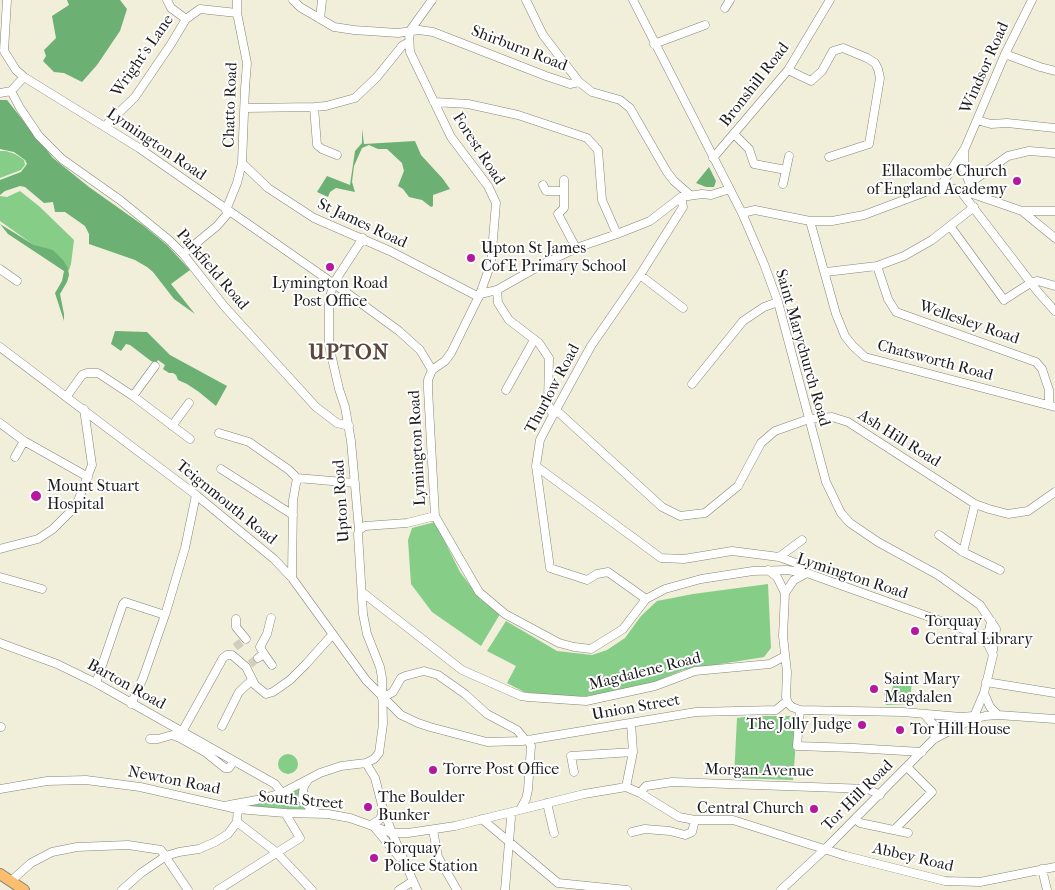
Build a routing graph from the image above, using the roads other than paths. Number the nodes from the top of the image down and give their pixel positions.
1 (7, 0) edge
2 (167, 0) edge
3 (237, 0) edge
4 (293, 0) edge
5 (322, 0) edge
6 (432, 0) edge
7 (526, 0) edge
8 (633, 0) edge
9 (730, 0) edge
10 (830, 0) edge
11 (1032, 0) edge
12 (725, 8) dead end
13 (237, 13) junction
14 (186, 19) junction
15 (320, 20) junction
16 (705, 25) dead end
17 (409, 32) junction
18 (409, 42) junction
19 (654, 44) junction
20 (1006, 54) junction
21 (788, 70) junction
22 (1055, 71) edge
23 (24, 77) junction
24 (579, 82) junction
25 (11, 91) junction
26 (0, 93) edge
27 (434, 102) junction
28 (314, 107) junction
29 (244, 108) junction
30 (977, 120) junction
31 (105, 126) junction
32 (1055, 128) edge
33 (734, 134) junction
34 (965, 148) junction
35 (1055, 154) edge
36 (337, 155) dead end
37 (789, 156) dead end
38 (829, 157) dead end
39 (713, 158) junction
40 (242, 163) junction
41 (786, 170) junction
42 (564, 180) dead end
43 (970, 183) junction
44 (783, 184) dead end
45 (542, 185) dead end
46 (730, 189) junction
47 (939, 189) junction
48 (959, 189) junction
49 (564, 190) junction
50 (973, 194) junction
51 (690, 195) junction
52 (682, 197) junction
53 (974, 207) junction
54 (228, 211) junction
55 (1022, 211) junction
56 (1055, 211) edge
57 (742, 213) junction
58 (810, 221) junction
59 (950, 226) junction
60 (617, 234) junction
61 (362, 238) junction
62 (1055, 238) edge
63 (576, 248) junction
64 (184, 254) junction
65 (877, 266) junction
66 (0, 269) edge
67 (826, 272) junction
68 (640, 275) junction
69 (17, 281) dead end
70 (1032, 282) junction
71 (332, 284) junction
72 (1055, 286) edge
73 (497, 290) junction
74 (479, 295) junction
75 (778, 302) junction
76 (683, 308) dead end
77 (1055, 311) edge
78 (534, 340) junction
79 (0, 347) edge
80 (155, 366) dead end
81 (432, 370) junction
82 (692, 384) dead end
83 (506, 390) dead end
84 (67, 396) junction
85 (133, 396) junction
86 (189, 403) dead end
87 (1052, 406) edge
88 (84, 409) junction
89 (554, 412) junction
90 (809, 419) junction
91 (0, 423) edge
92 (172, 426) junction
93 (349, 426) junction
94 (219, 433) dead end
95 (190, 440) dead end
96 (24, 441) junction
97 (15, 458) dead end
98 (536, 466) junction
99 (222, 469) dead end
100 (88, 477) junction
101 (297, 478) junction
102 (355, 483) junction
103 (1055, 492) edge
104 (196, 495) junction
105 (975, 504) junction
106 (293, 515) junction
107 (435, 516) junction
108 (359, 530) junction
109 (939, 535) dead end
110 (802, 540) dead end
111 (0, 549) edge
112 (963, 552) junction
113 (779, 557) junction
114 (768, 570) junction
115 (1000, 570) dead end
116 (807, 573) junction
117 (0, 577) edge
118 (292, 578) junction
119 (42, 588) dead end
120 (362, 592) junction
121 (785, 593) junction
122 (646, 599) junction
123 (165, 613) junction
124 (270, 618) dead end
125 (236, 619) dead end
126 (992, 621) junction
127 (332, 635) junction
128 (980, 638) junction
129 (246, 639) dead end
130 (0, 643) edge
131 (992, 650) junction
132 (785, 656) junction
133 (272, 665) dead end
134 (252, 680) junction
135 (986, 682) junction
136 (96, 683) junction
137 (984, 693) junction
138 (1055, 693) edge
139 (382, 698) junction
140 (788, 703) junction
141 (131, 704) junction
142 (800, 710) junction
143 (924, 714) junction
144 (401, 715) junction
145 (998, 715) junction
146 (973, 717) junction
147 (1055, 718) edge
148 (630, 722) junction
149 (383, 724) junction
150 (222, 726) dead end
151 (182, 732) junction
152 (150, 738) dead end
153 (934, 739) junction
154 (525, 741) junction
155 (487, 742) joint
156 (633, 752) junction
157 (922, 752) junction
158 (234, 761) junction
159 (366, 763) junction
160 (907, 767) junction
161 (574, 772) dead end
162 (309, 778) junction
163 (626, 788) junction
164 (0, 789) edge
165 (282, 793) junction
166 (640, 793) junction
167 (880, 795) junction
168 (547, 802) junction
169 (382, 805) junction
170 (238, 806) junction
171 (521, 808) junction
172 (316, 812) junction
173 (285, 813) junction
174 (511, 818) dead end
175 (482, 819) junction
176 (855, 819) junction
177 (695, 820) junction
178 (238, 822) junction
179 (373, 826) junction
180 (433, 830) junction
181 (894, 830) junction
182 (632, 832) dead end
183 (392, 833) junction
184 (554, 833) dead end
185 (908, 833) dead end
186 (509, 840) junction
187 (824, 850) junction
188 (276, 852) junction
189 (166, 856) junction
190 (405, 864) junction
191 (1055, 867) edge
192 (1042, 869) junction
193 (0, 874) edge
194 (10, 880) junction
195 (413, 880) junction
196 (945, 881) junction
197 (556, 886) edge
198 (24, 890) edge
199 (122, 890) edge
200 (188, 890) edge
201 (218, 890) edge
202 (312, 890) edge
203 (399, 890) edge
204 (417, 890) edge
205 (457, 890) edge
206 (505, 890) edge
207 (627, 890) edge
208 (781, 890) edge
209 (944, 890) edge
210 (1047, 890) edge

1 - 23 street, Lymington Road
2 - 14 street
3 - 13 street, Chatto Road
4 - 15 street, Shirburn Road
5 - 15 street
6 - 17 street
7 - 24 street
8 - 19 street, Saint Marychurch Road
9 - 12 street
10 - 21 street, Bronshill Road
11 - 20 street, Windsor Road
13 - 14 street, Wright's Lane
13 - 29 street, Chatto Road
14 - 31 street, Wright's Lane
15 - 17 street, Shirburn Road
16 - 19 street
17 - 18 street, Forest Road
17 - 24 street, Shirburn Road
18 - 27 street, Forest Road
18 - 28 street
19 - 39 street, Saint Marychurch Road
20 - 22 street
20 - 30 street, Windsor Road
21 - 33 street, Bronshill Road
21 - 38 street
23 - 25 street
23 - 31 street, Lymington Road
24 - 51 street, Shirburn Road
25 - 26 street
25 - 64 street, Parkfield Road
27 - 60 street
27 - 74 street, Forest Road
28 - 29 street
28 - 36 street
29 - 40 street, Chatto Road
30 - 32 street
30 - 34 street, Windsor Road
31 - 54 street, Lymington Road
33 - 39 street, Bronshill Road
33 - 41 street
34 - 43 street, Windsor Road
34 - 47 street, Windsor Road
35 - 43 street
37 - 41 street
39 - 46 street, Saint Marychurch Road
40 - 54 street, Chatto Road
40 - 61 street, St James Road
41 - 44 street
42 - 49 street
43 - 50 street, Windsor Road
45 - 49 street
46 - 51 street
46 - 57 street, Saint Marychurch Road
47 - 48 street
47 - 58 street
48 - 50 street
48 - 53 street
49 - 63 street
50 - 55 street
51 - 52 street
52 - 60 street
52 - 68 street, Thurlow Road
53 - 59 street
53 - 70 street
54 - 64 street
54 - 71 street, Lymington Road
55 - 56 street
55 - 62 street
57 - 58 street
57 - 75 street, Saint Marychurch Road
58 - 67 street, Chatsworth Road
59 - 65 street
59 - 70 street
60 - 63 street
61 - 71 street, Upton Road
61 - 74 street, St James Road
63 - 73 street
64 - 93 street, Parkfield Road
65 - 67 street
65 - 87 street, Wellesley Road
66 - 69 street
67 - 87 street, Chatsworth Road
68 - 76 street
68 - 89 street, Thurlow Road
70 - 72 street
70 - 77 street
71 - 81 street, Lymington Road
71 - 93 street, Upton Road
73 - 74 street
73 - 78 street
74 - 81 street, Forest Road
75 - 82 street
75 - 90 street, Saint Marychurch Road
78 - 83 street
78 - 89 street
79 - 84 street, Teignmouth Road
80 - 85 street
81 - 107 street, Lymington Road
84 - 85 street
84 - 88 street, Teignmouth Road
85 - 92 street
86 - 92 street
88 - 100 street
88 - 104 street, Teignmouth Road
89 - 90 street, Ash Hill Road
89 - 98 street, Thurlow Road
90 - 105 street, Ash Hill Road
90 - 126 street, Saint Marychurch Road
91 - 96 street
92 - 95 street
93 - 102 street, Upton Road
94 - 101 street
96 - 97 street
96 - 100 street
98 - 113 street
98 - 122 street, Thurlow Road
99 - 106 street
100 - 111 street
101 - 102 street
101 - 106 street
102 - 108 street, Upton Road
103 - 105 street, Ash Hill Road
104 - 118 street, Teignmouth Road
104 - 123 street
105 - 112 street
106 - 118 street
107 - 108 street
107 - 122 street, Lymington Road
108 - 120 street, Upton Road
109 - 112 street
110 - 113 street
112 - 115 street
113 - 116 street
114 - 116 street, Lymington Road
114 - 121 street
114 - 122 street, Lymington Road
116 - 121 street
116 - 128 street, Lymington Road
117 - 119 street
118 - 127 street, Teignmouth Road
120 - 132 street, Magdalene Road
120 - 139 street, Upton Road
121 - 132 street
123 - 136 street
123 - 141 street
124 - 133 street
125 - 129 street
126 - 128 street
126 - 131 street
127 - 134 street
127 - 139 street, Teignmouth Road
128 - 131 street, Lymington Road
130 - 136 street, Barton Road
131 - 135 street
132 - 140 street
134 - 150 street
134 - 151 street
135 - 137 street
135 - 138 street
136 - 141 street, Barton Road
137 - 145 street
137 - 146 street
139 - 144 street, Teignmouth Road
139 - 149 street, Upton Road
139 - 154 street
140 - 142 street
140 - 148 street, Union Street
141 - 151 street, Barton Road
142 - 143 street
142 - 157 street
143 - 146 street
143 - 153 street
144 - 149 street
144 - 155 street, Teignmouth Road
145 - 146 street
145 - 147 street
146 - 153 street, Tor Hill Road
148 - 154 street, Union Street
148 - 156 street
149 - 159 street, Upton Road
151 - 158 street, Barton Road
152 - 158 street, Barton Road
153 - 157 street, Tor Hill Road
154 - 155 street, Union Street
154 - 171 street
156 - 161 street
156 - 163 street
157 - 160 street, Tor Hill Road
158 - 165 street, Barton Road
159 - 162 street, Newton Road
159 - 169 street
160 - 167 street, Tor Hill Road
160 - 181 street
162 - 165 street, Newton Road
162 - 172 street
163 - 166 street, Tor Hill Road
163 - 168 street, Tor Hill Road
164 - 170 street, Newton Road
165 - 170 street, Newton Road
166 - 167 street, Morgan Avenue
166 - 177 street, Tor Hill Road
167 - 176 street, Tor Hill Road
168 - 171 street, Tor Hill Road
168 - 184 street
169 - 179 street
169 - 183 street
170 - 173 street, South Street
170 - 178 street
171 - 175 street, Tor Hill Road
172 - 173 street, South Street
172 - 179 street, South Street
173 - 188 street
174 - 186 street
175 - 180 street, Tor Hill Road
175 - 186 street
176 - 181 street
176 - 187 street, Tor Hill Road
177 - 182 street
177 - 187 street, Tor Hill Road
178 - 188 street
178 - 189 street
179 - 183 street, South Street
179 - 190 street
180 - 183 street, Tor Hill Road
180 - 205 street
181 - 185 street
183 - 190 street
186 - 197 street
186 - 206 street
187 - 196 street, Abbey Road
187 - 208 street
188 - 201 street
188 - 202 street
189 - 194 street
189 - 199 street
189 - 200 street
190 - 195 street
191 - 192 street, Abbey Road
192 - 196 street, Abbey Road
192 - 210 street
193 - 194 main road
194 - 198 main road
195 - 203 street
195 - 204 street
196 - 209 street
197 - 207 street

